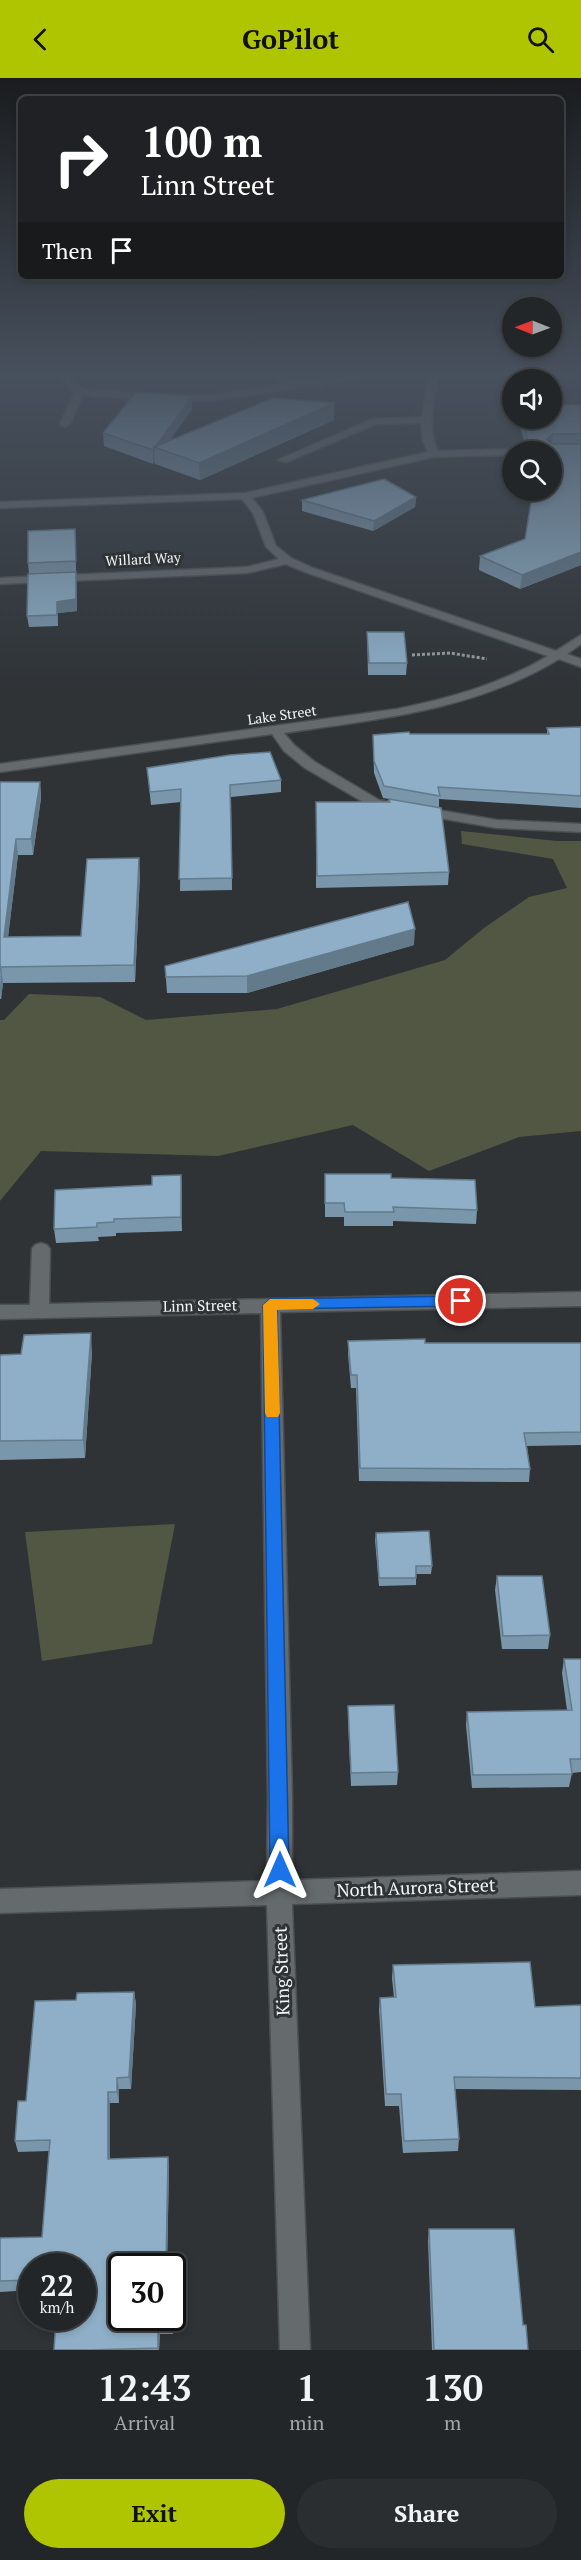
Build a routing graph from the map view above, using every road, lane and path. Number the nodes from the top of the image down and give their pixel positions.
1 (308, 482) edge
2 (245, 496) junction
3 (0, 505) edge
4 (287, 560) junction
5 (0, 581) edge
6 (581, 639) edge
7 (412, 655) dead end
8 (558, 655) junction
9 (496, 661) dead end
10 (581, 663) edge
11 (276, 731) junction
12 (0, 768) edge
13 (581, 828) edge
14 (41, 1249) dead end
15 (581, 1299) edge
16 (270, 1305) junction
17 (39, 1310) junction
18 (0, 1312) edge
19 (581, 1883) edge
20 (279, 1892) junction
21 (0, 1900) edge
22 (295, 2350) edge

1 - 2 street
2 - 3 street
2 - 4 street
4 - 5 street, Willard Way
4 - 8 street
6 - 8 street, Lake Street
7 - 9 path
8 - 10 street
8 - 11 street, Lake Street
11 - 12 street, Lake Street
11 - 13 street
14 - 17 street
15 - 16 street, Linn Street
16 - 17 street, Linn Street
16 - 20 street, King Street
17 - 18 street, Linn Street
19 - 20 street, North Aurora Street
20 - 21 street, North Aurora Street
20 - 22 street, King Street

